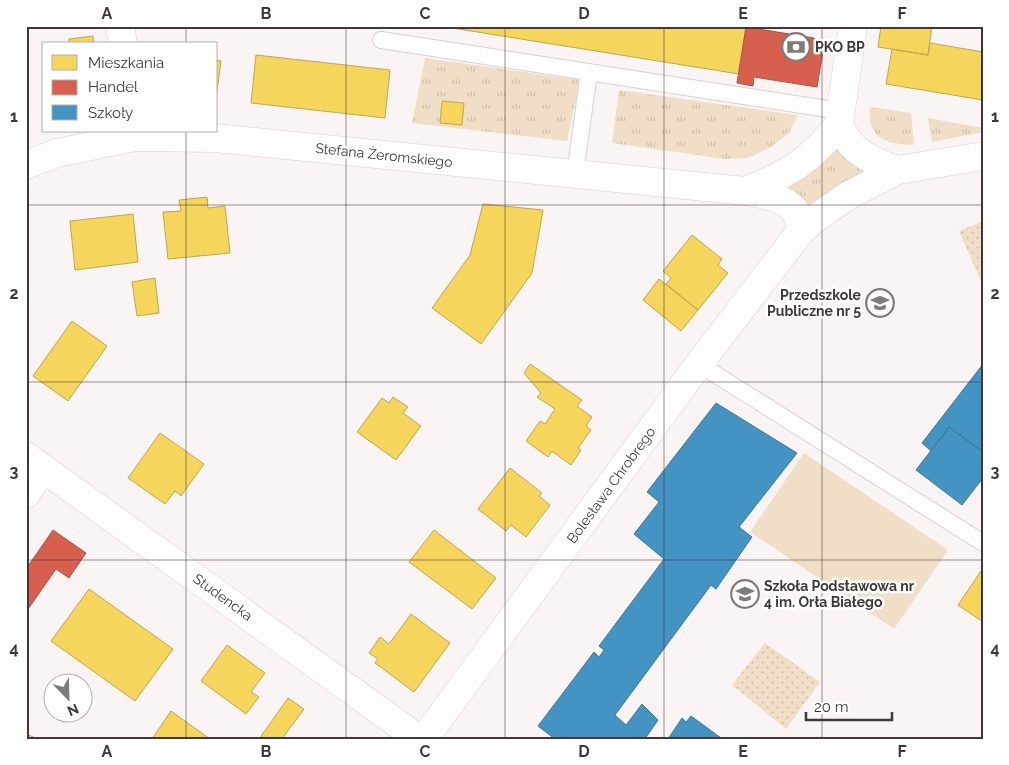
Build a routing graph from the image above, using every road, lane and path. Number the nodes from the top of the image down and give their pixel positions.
1 (120, 26) edge
2 (853, 26) edge
3 (381, 40) dead end
4 (123, 42) edge
5 (589, 72) junction
6 (840, 118) junction
7 (134, 134) edge
8 (983, 156) edge
9 (26, 165) edge
10 (898, 170) junction
11 (575, 174) junction
12 (745, 191) junction
13 (800, 232) junction
14 (700, 364) junction
15 (35, 462) edge
16 (26, 494) edge
17 (983, 543) edge
18 (419, 739) edge
19 (424, 739) edge

1 - 4 street
2 - 6 street
3 - 5 lane
5 - 6 lane
5 - 11 lane
6 - 10 street
6 - 12 street
7 - 9 street, Stefana Żeromskiego
7 - 11 street, Stefana Żeromskiego
8 - 10 street
10 - 13 street, Bolesława Chrobrego
11 - 12 street, Stefana Żeromskiego
12 - 13 street, Stefana Żeromskiego
13 - 14 street, Bolesława Chrobrego
14 - 17 lane
14 - 19 street, Bolesława Chrobrego
15 - 16 street
15 - 18 street, Studencka

